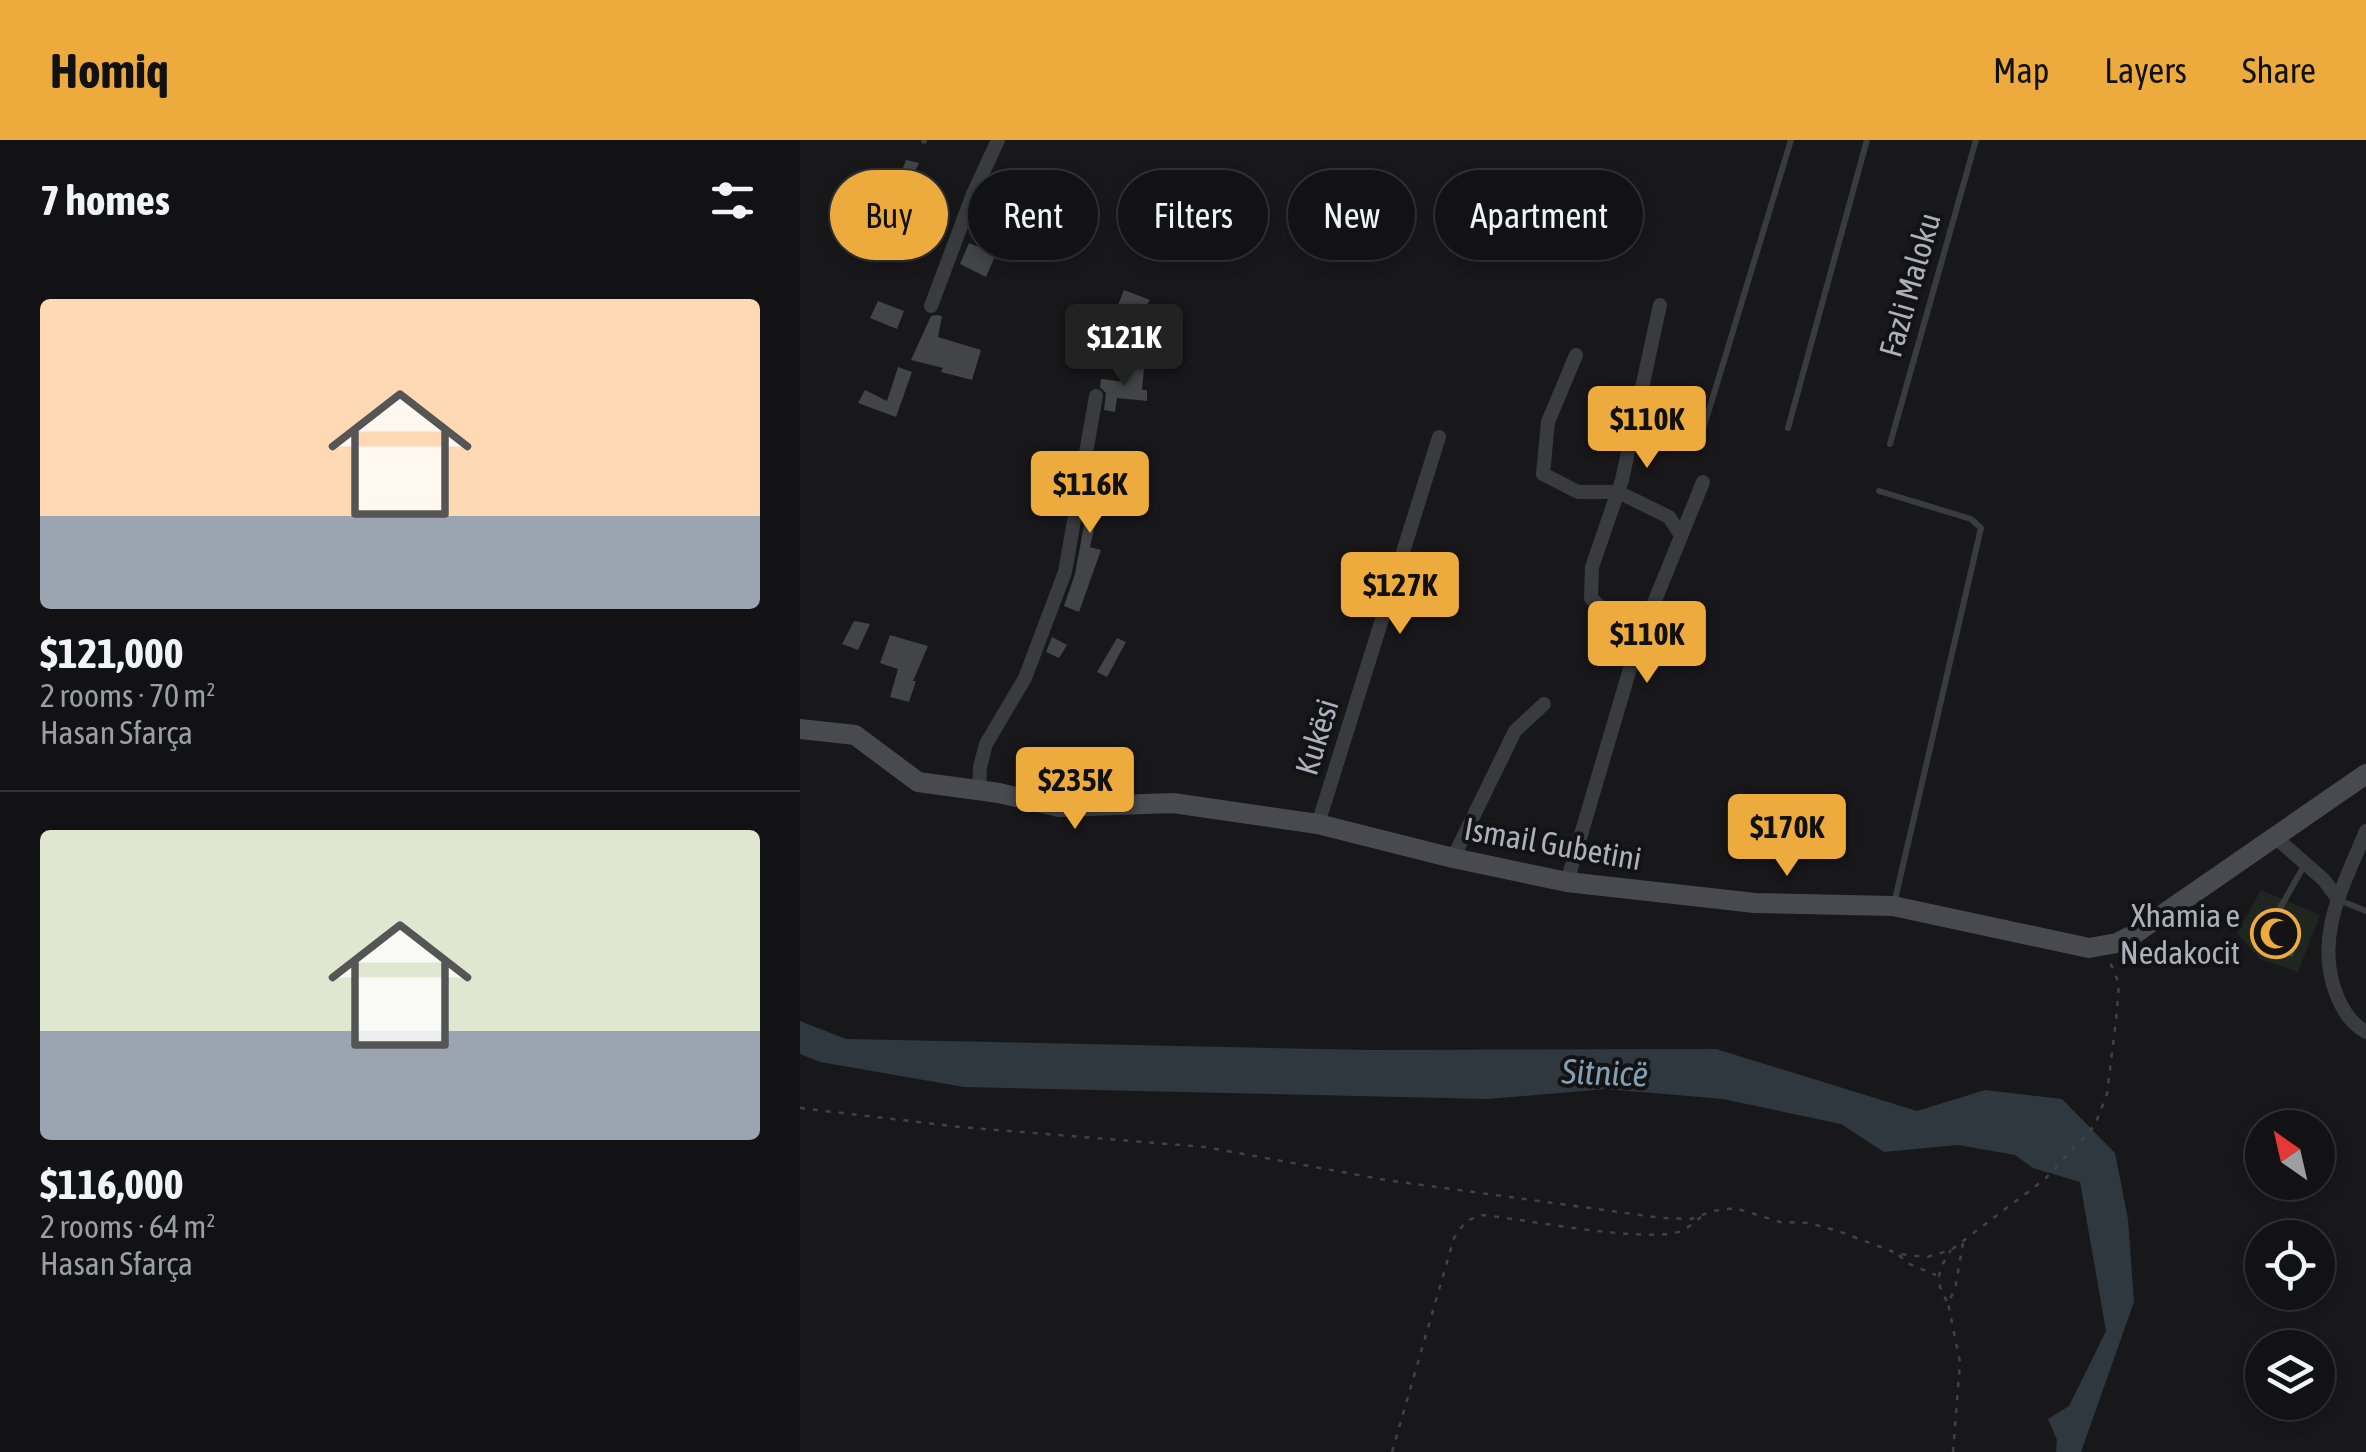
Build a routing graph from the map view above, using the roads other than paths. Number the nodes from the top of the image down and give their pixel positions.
1 (998, 140) edge
2 (1791, 140) edge
3 (1867, 140) edge
4 (1976, 140) edge
5 (1660, 305) dead end
6 (930, 306) dead end
7 (1576, 355) dead end
8 (1096, 396) dead end
9 (1788, 428) dead end
10 (1702, 433) dead end
11 (1439, 438) dead end
12 (1890, 444) dead end
13 (1703, 482) dead end
14 (1879, 491) dead end
15 (1618, 492) junction
16 (1682, 536) junction
17 (1643, 629) junction
18 (1544, 704) dead end
19 (800, 729) edge
20 (2366, 774) edge
21 (979, 792) junction
22 (1318, 824) junction
23 (2366, 831) edge
24 (2276, 837) junction
25 (1453, 858) junction
26 (2306, 863) junction
27 (1568, 882) junction
28 (2338, 899) junction
29 (1894, 906) junction
30 (2366, 910) edge
31 (2287, 924) dead end
32 (2366, 1032) edge

1 - 6 street
2 - 10 lane
3 - 9 lane
4 - 12 lane, Fazli Maloku
5 - 15 street
7 - 15 street
8 - 21 street
11 - 22 street, Kukësi
13 - 16 street
14 - 29 lane
15 - 16 street
15 - 17 street
16 - 17 street
17 - 27 street
18 - 25 street
19 - 21 street, Ismail Gubetini
20 - 24 street
21 - 22 street, Ismail Gubetini
22 - 25 street, Ismail Gubetini
23 - 28 street
24 - 26 street
24 - 29 street, Ismail Gubetini
25 - 27 street, Ismail Gubetini
26 - 28 street
26 - 31 lane
27 - 29 street, Ismail Gubetini
28 - 30 lane
28 - 32 street

